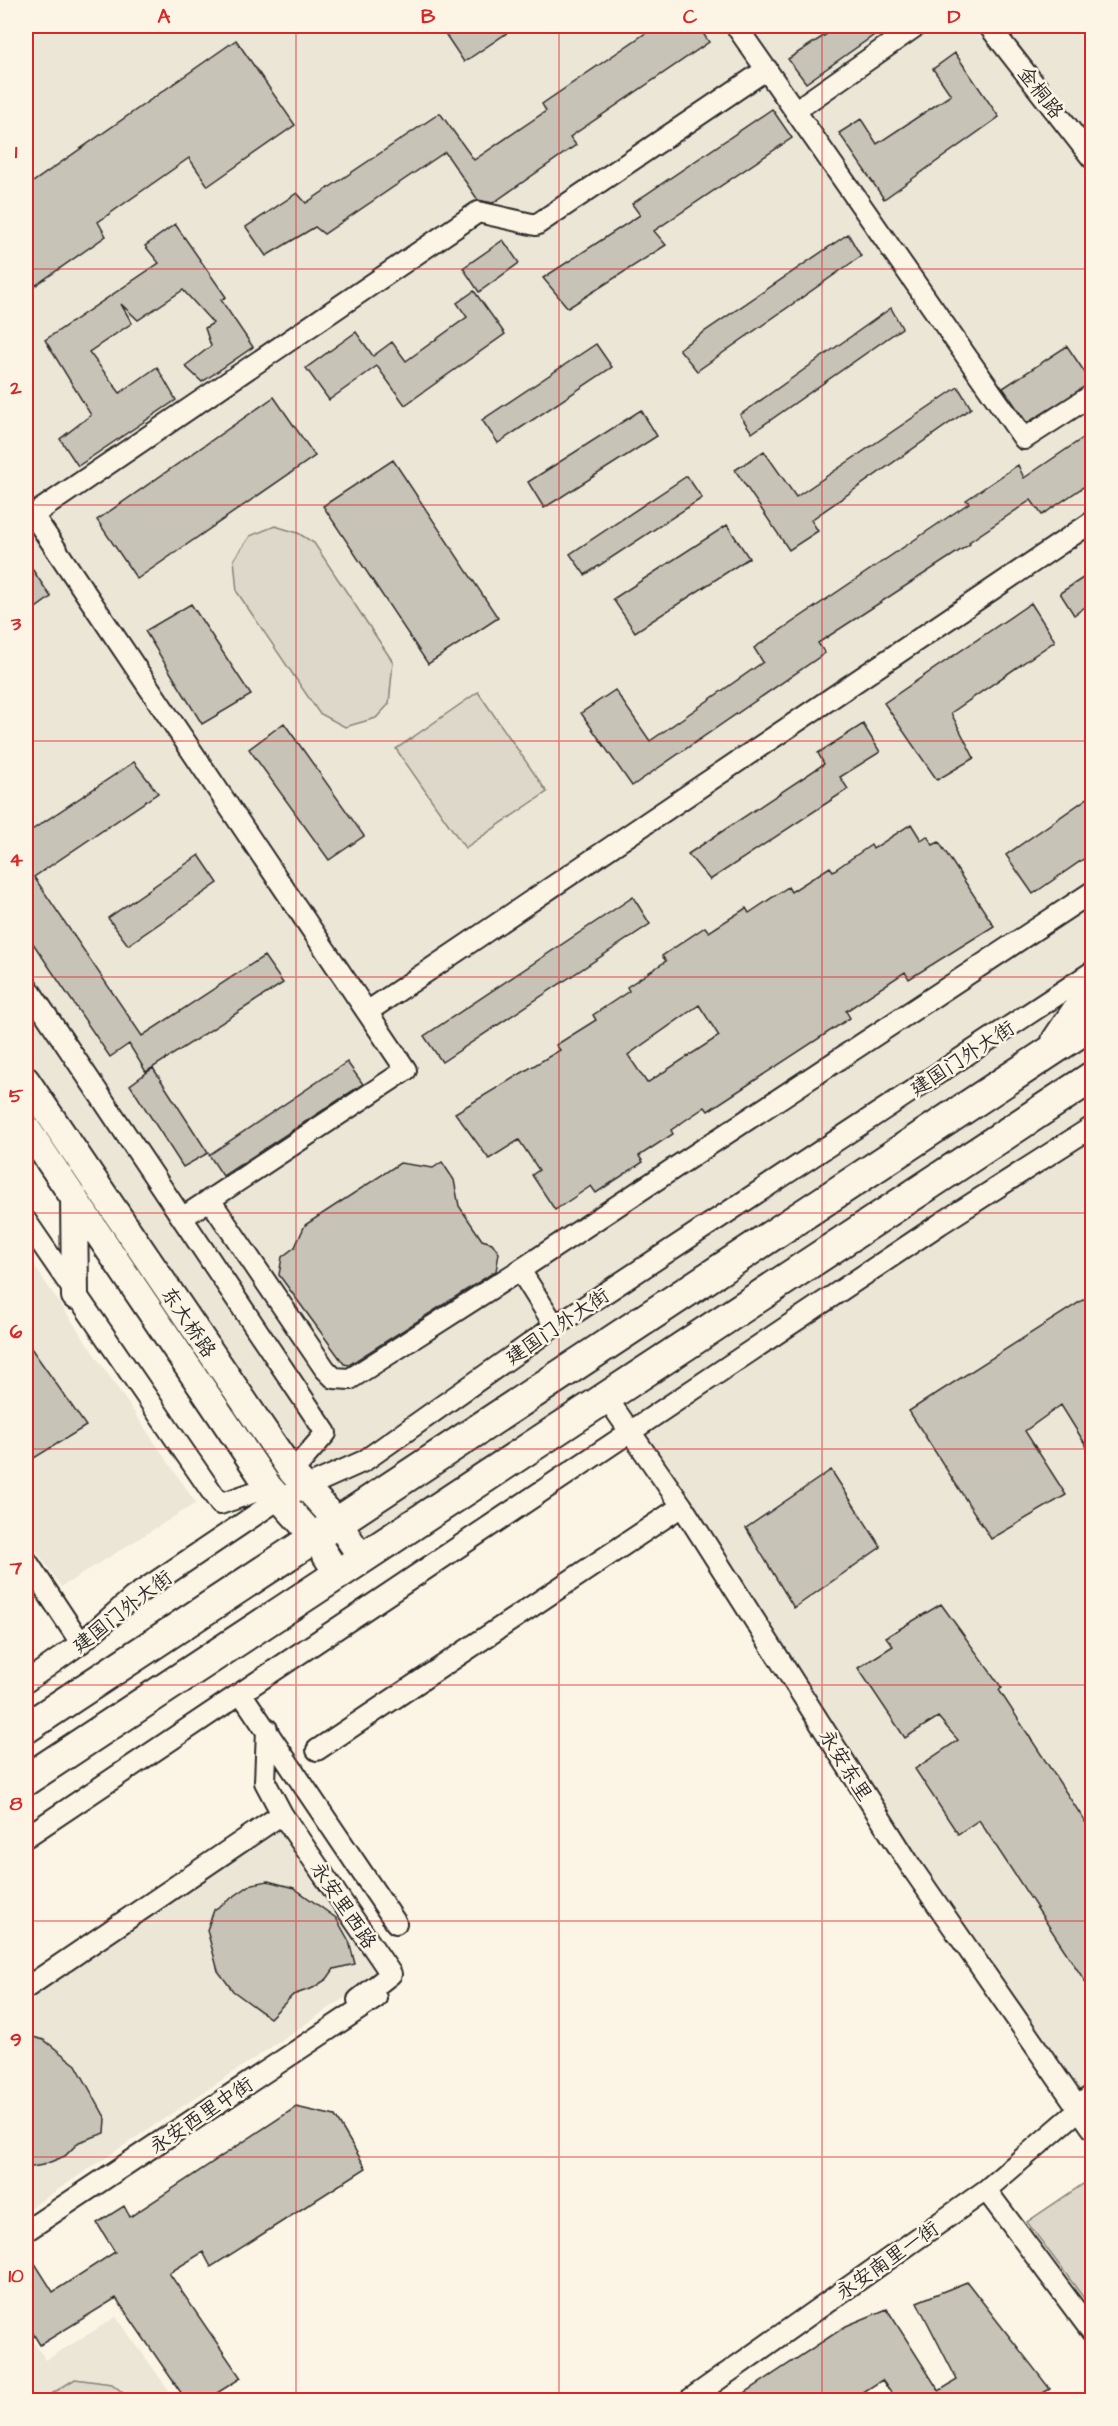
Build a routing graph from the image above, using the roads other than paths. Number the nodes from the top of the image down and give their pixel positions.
1 (736, 26) edge
2 (916, 26) edge
3 (989, 26) edge
4 (767, 69) junction
5 (796, 110) junction
6 (1092, 158) edge
7 (1092, 395) edge
8 (29, 518) edge
9 (1092, 522) edge
10 (1092, 892) edge
11 (1092, 972) edge
12 (26, 985) edge
13 (1092, 989) edge
14 (367, 1012) junction
15 (1092, 1024) edge
16 (1047, 1054) junction
17 (1092, 1077) edge
18 (26, 1080) edge
19 (26, 1127) edge
20 (1092, 1127) edge
21 (74, 1197) junction
22 (210, 1200) junction
23 (182, 1218) junction
24 (26, 1221) edge
25 (520, 1270) junction
26 (75, 1296) junction
27 (555, 1326) junction
28 (606, 1398) junction
29 (631, 1431) junction
30 (299, 1480) junction
31 (274, 1493) junction
32 (682, 1506) junction
33 (326, 1529) junction
34 (26, 1560) edge
35 (349, 1565) junction
36 (81, 1644) junction
37 (26, 1682) edge
38 (242, 1693) junction
39 (26, 1728) edge
40 (267, 1729) junction
41 (316, 1750) dead end
42 (26, 1780) edge
43 (282, 1814) junction
44 (26, 1837) edge
45 (396, 1923) dead end
46 (26, 1988) edge
47 (376, 1998) dead end
48 (302, 2048) junction
49 (1089, 2111) edge
50 (986, 2190) junction
51 (26, 2231) edge
52 (1092, 2332) edge
53 (689, 2400) edge

1 - 4 street
2 - 5 street
3 - 6 street, 金桐路
4 - 5 street
4 - 8 street
5 - 7 street
8 - 14 street
9 - 14 street
10 - 25 street
11 - 27 street, 建国门外大街
12 - 23 street
13 - 16 highway
14 - 22 street
15 - 16 highway, 建国门外大街
16 - 33 highway, 建国门外大街
17 - 28 highway
18 - 30 main road, 东大桥路
19 - 21 main road, 东大桥路
20 - 29 street
21 - 26 main road
21 - 31 main road, 东大桥路
22 - 23 street
22 - 25 street
23 - 30 street
24 - 26 street
25 - 27 street
26 - 31 street
27 - 30 street, 建国门外大街
28 - 29 street, 永安东里
28 - 35 highway
29 - 32 street, 永安东里
29 - 38 street
30 - 31 street, 建国门外大街
30 - 33 main road, 东大桥路
31 - 33 main road, 东大桥路
31 - 36 street, 建国门外大街
32 - 41 street
32 - 49 street, 永安东里
33 - 35 main road, 东大桥路
33 - 39 highway, 建国门外大街
34 - 36 street
35 - 42 highway
36 - 37 street, 建国门外大街
38 - 40 street, 永安里西路
38 - 44 street
40 - 43 street, 永安里西路
40 - 45 street, 永安里西路
43 - 46 street
43 - 48 street, 永安里西路
47 - 48 street, 永安西里中街
48 - 51 street, 永安西里中街
49 - 50 street, 永安南里一街
50 - 52 street
50 - 53 street, 永安南里一街

